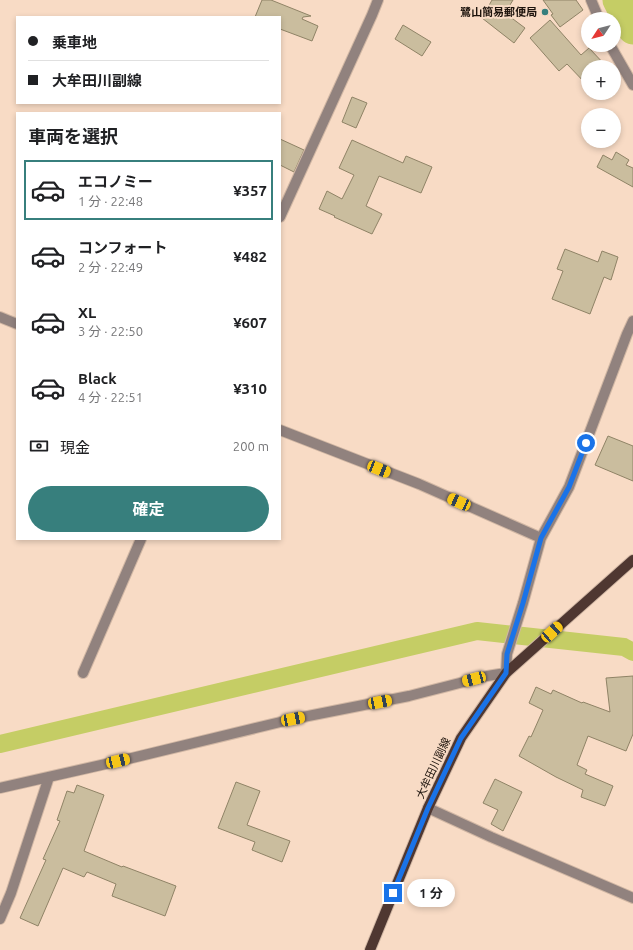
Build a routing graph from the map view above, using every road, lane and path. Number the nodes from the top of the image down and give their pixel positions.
1 (378, 0) edge
2 (592, 0) edge
3 (596, 12) edge
4 (614, 52) edge
5 (633, 85) edge
6 (281, 215) edge
7 (0, 317) edge
8 (633, 321) edge
9 (16, 324) edge
10 (281, 430) edge
11 (541, 538) junction
12 (141, 540) edge
13 (633, 560) edge
14 (83, 673) dead end
15 (506, 673) junction
16 (49, 776) junction
17 (0, 788) edge
18 (428, 808) junction
19 (633, 898) edge
20 (0, 919) edge
21 (370, 950) edge

1 - 6 street
2 - 3 street
4 - 5 street
7 - 9 street
8 - 11 street
10 - 11 street
11 - 15 street
12 - 14 street
13 - 15 main road, 大牟田川副線
15 - 16 street
15 - 18 main road, 大牟田川副線
16 - 17 street
16 - 20 street
18 - 19 street
18 - 21 main road, 大牟田川副線

